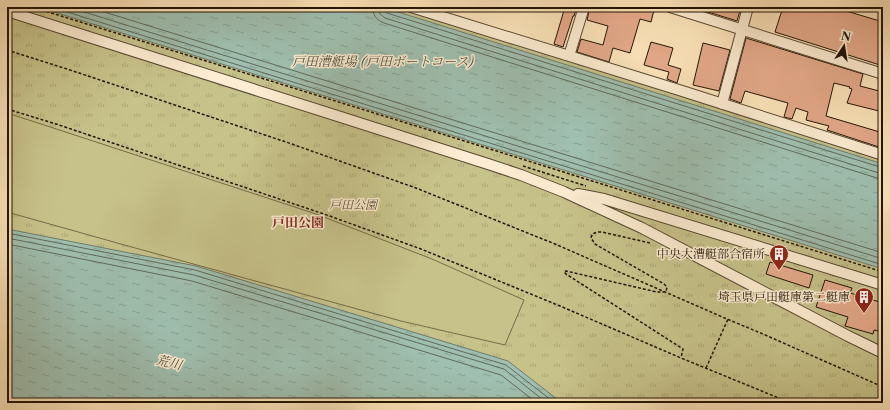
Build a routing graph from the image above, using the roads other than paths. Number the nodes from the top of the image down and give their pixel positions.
1 (411, 7) edge
2 (584, 7) edge
3 (670, 7) edge
4 (748, 7) edge
5 (7, 11) edge
6 (742, 30) junction
7 (569, 56) junction
8 (883, 74) edge
9 (722, 104) junction
10 (883, 155) edge
11 (564, 192) junction
12 (883, 285) edge
13 (883, 353) edge

1 - 7 street
2 - 7 street
3 - 6 street
4 - 6 street
5 - 11 street
6 - 8 street
6 - 9 street
7 - 9 street
9 - 10 street
11 - 12 street
11 - 13 street

